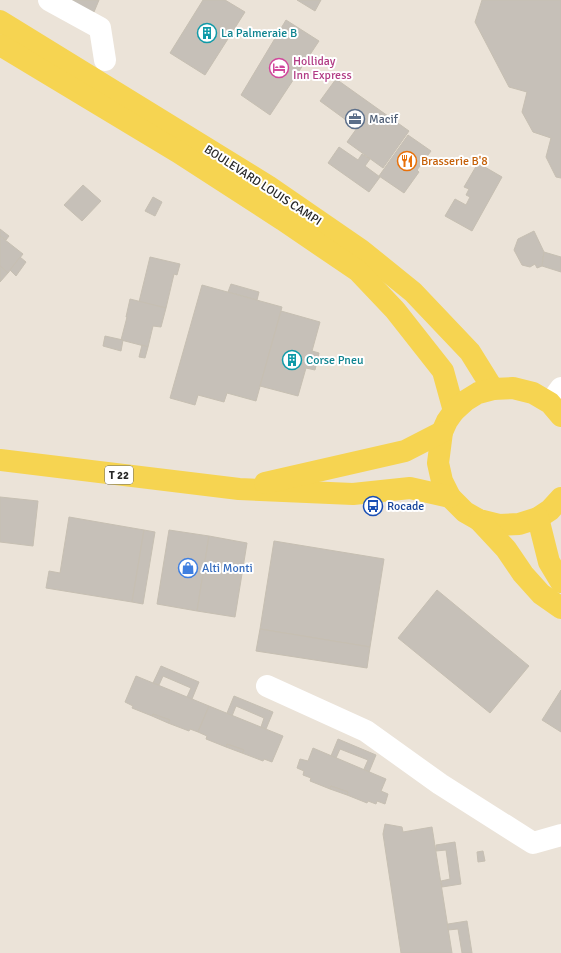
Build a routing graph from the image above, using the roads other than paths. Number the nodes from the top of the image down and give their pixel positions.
1 (49, 0) edge
2 (0, 20) edge
3 (0, 45) edge
4 (105, 60) dead end
5 (493, 388) junction
6 (557, 402) edge
7 (454, 411) junction
8 (442, 432) junction
9 (0, 460) edge
10 (239, 489) junction
11 (450, 497) junction
12 (561, 499) edge
13 (538, 518) junction
14 (478, 520) junction
15 (561, 582) edge
16 (561, 608) edge
17 (267, 686) dead end
18 (561, 835) edge

1 - 4 lane
2 - 5 main road, BOULEVARD LOUIS CAMPI
3 - 7 main road, BOULEVARD LOUIS CAMPI
5 - 6 main road
5 - 7 main road
7 - 8 main road
8 - 10 main road, T 22
8 - 11 main road
9 - 10 main road, T 22
10 - 11 main road, T 22
11 - 14 main road
12 - 13 main road
13 - 14 main road
13 - 15 main road
14 - 16 main road
17 - 18 lane

